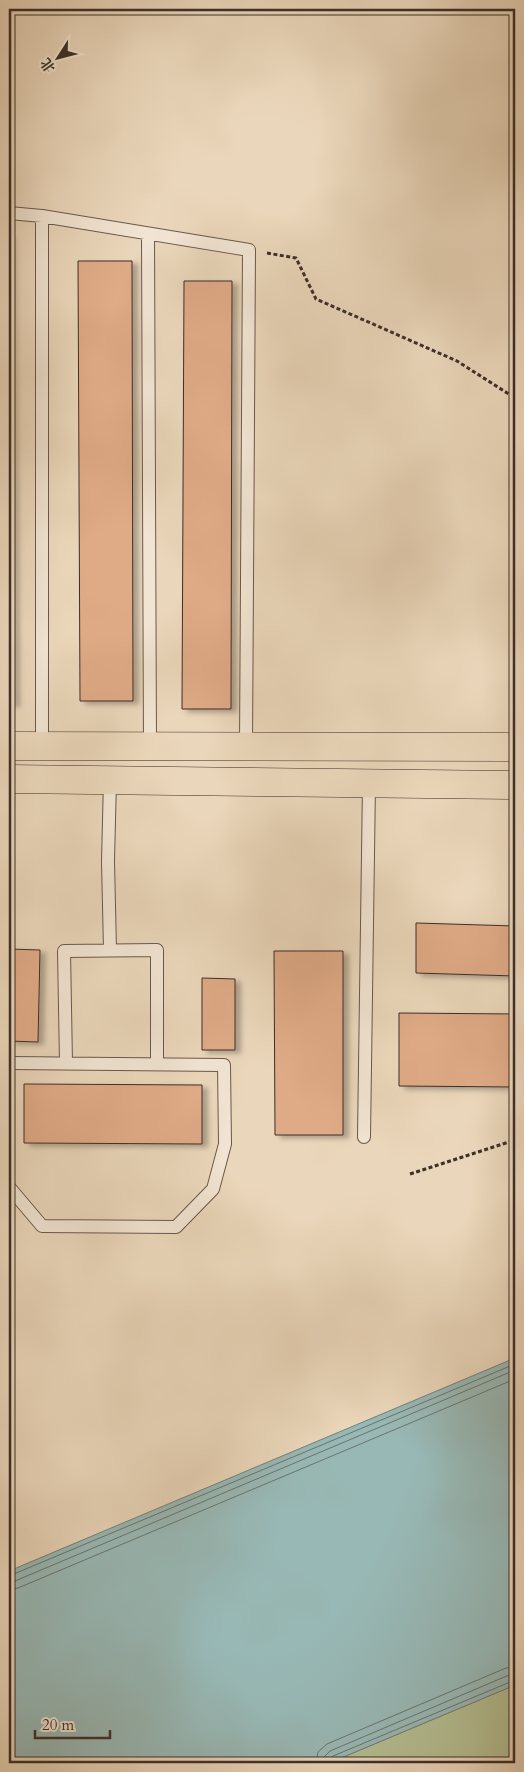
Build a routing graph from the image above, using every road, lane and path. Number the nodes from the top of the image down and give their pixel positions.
1 (9, 213) edge
2 (42, 216) junction
3 (148, 234) junction
4 (249, 250) junction
5 (515, 398) edge
6 (9, 746) edge
7 (42, 746) junction
8 (150, 746) junction
9 (246, 746) junction
10 (515, 747) edge
11 (9, 778) edge
12 (110, 780) junction
13 (369, 784) junction
14 (515, 786) edge
15 (110, 950) junction
16 (9, 1063) edge
17 (66, 1063) junction
18 (157, 1064) junction
19 (364, 1137) dead end
20 (515, 1140) edge
21 (410, 1174) dead end
22 (9, 1187) edge

1 - 2 lane
2 - 3 lane
2 - 7 lane
3 - 4 lane
3 - 8 lane
4 - 5 path
4 - 9 lane
6 - 7 main road
7 - 8 main road
8 - 9 main road
9 - 10 main road
11 - 12 main road
12 - 13 main road
12 - 15 lane
13 - 14 main road
13 - 19 lane
15 - 17 lane
15 - 18 lane
16 - 17 lane
17 - 18 lane
18 - 22 lane
20 - 21 path

